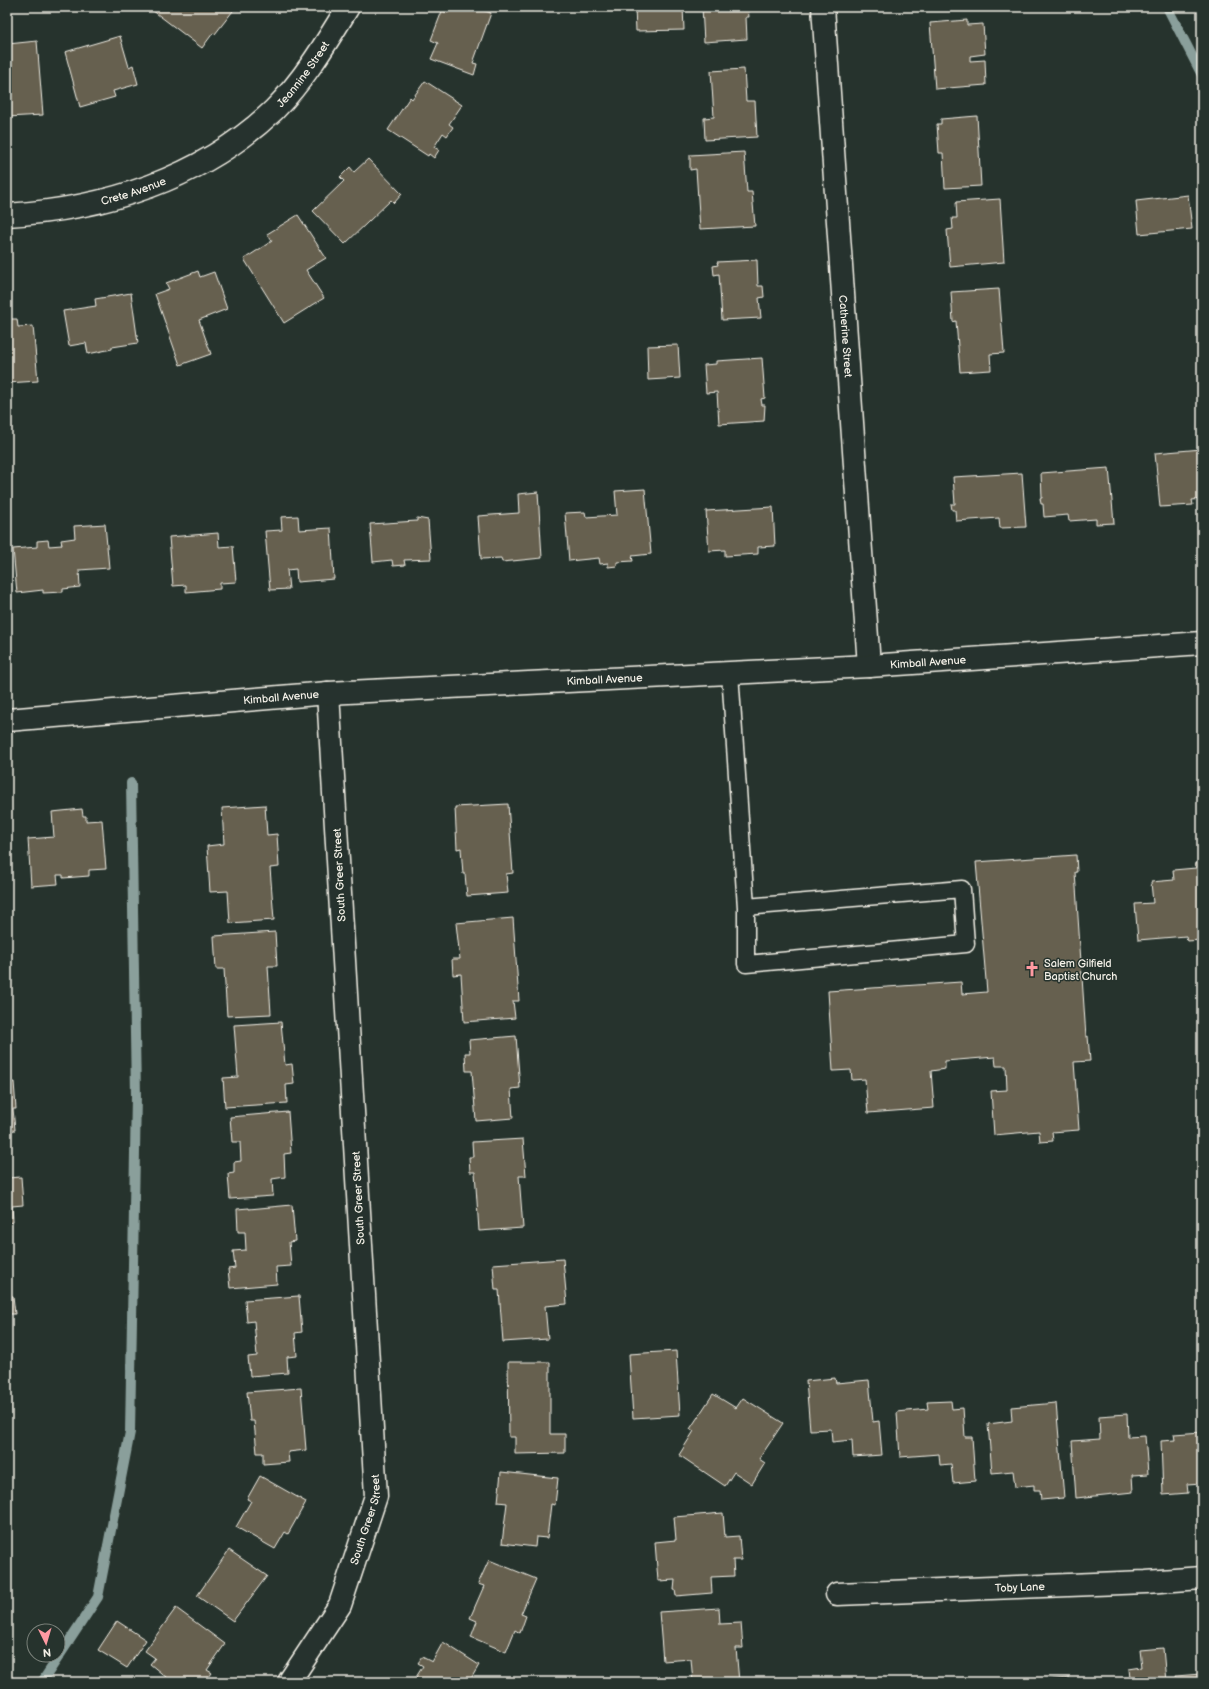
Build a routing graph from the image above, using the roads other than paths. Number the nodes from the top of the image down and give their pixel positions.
1 (348, 7) edge
2 (824, 7) edge
3 (247, 133) joint
4 (7, 215) edge
5 (1202, 644) edge
6 (869, 666) junction
7 (730, 673) junction
8 (328, 693) junction
9 (7, 720) edge
10 (746, 907) junction
11 (1202, 1578) edge
12 (837, 1594) dead end
13 (289, 1682) edge

1 - 3 street, Jeannine Street
2 - 6 street, Catherine Street
3 - 4 street, Crete Avenue
5 - 6 street, Kimball Avenue
6 - 7 street, Kimball Avenue
7 - 8 street, Kimball Avenue
7 - 10 lane
8 - 9 street, Kimball Avenue
8 - 13 street, South Greer Street
10 - 10 lane
11 - 12 street, Toby Lane

